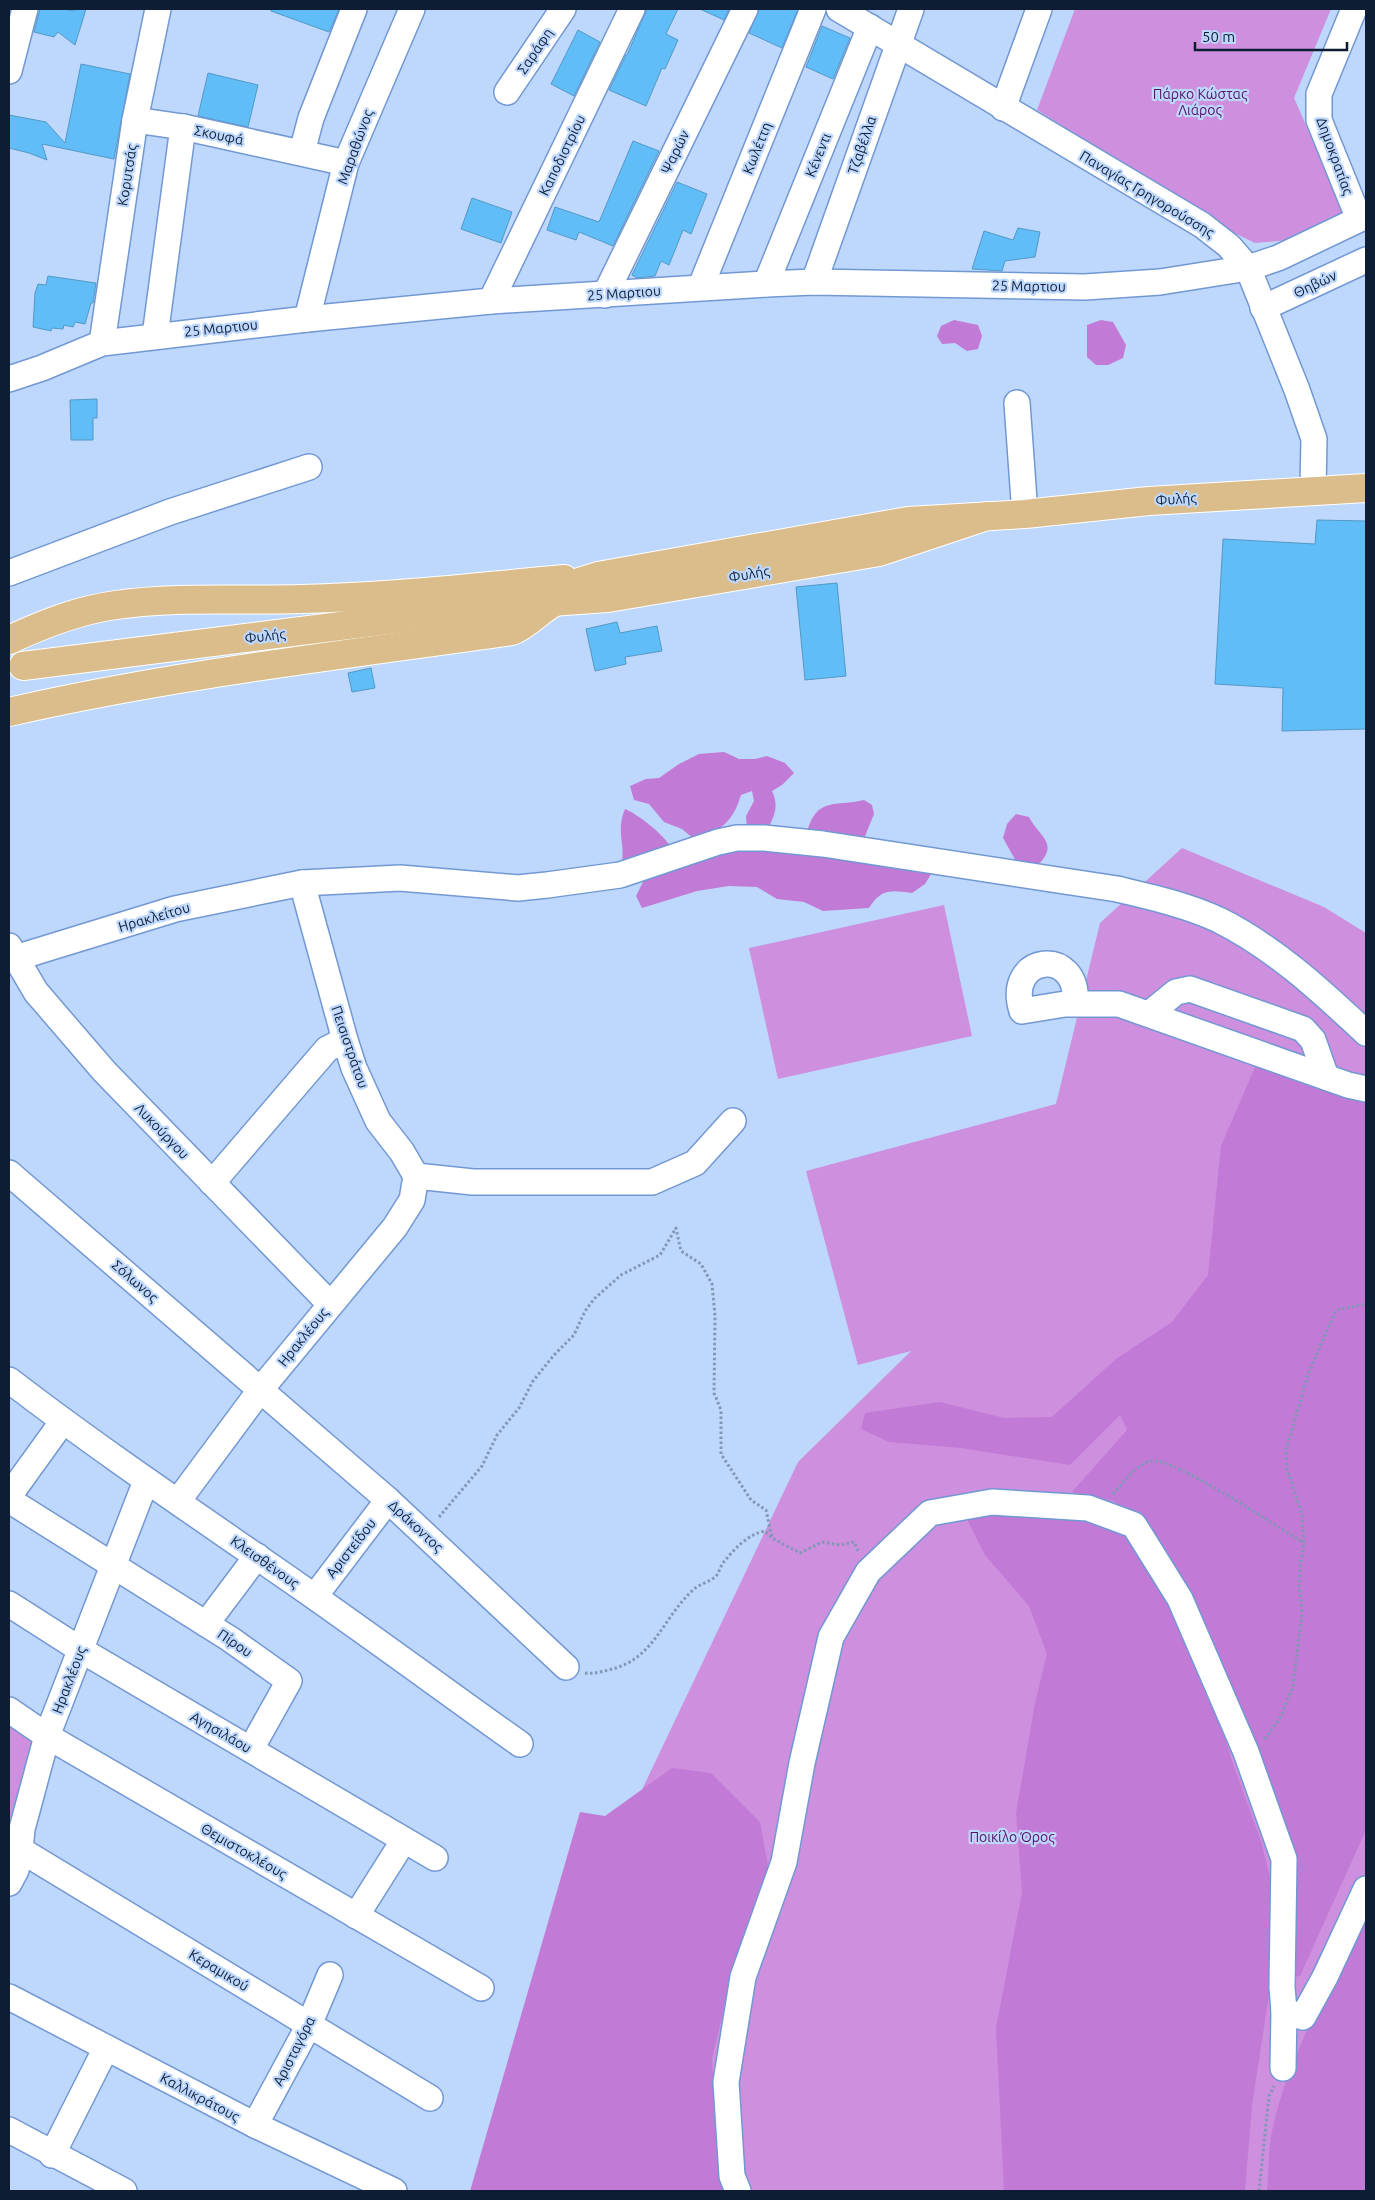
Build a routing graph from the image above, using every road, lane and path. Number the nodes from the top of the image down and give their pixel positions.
1 (25, 9) edge
2 (158, 9) edge
3 (354, 9) edge
4 (563, 9) edge
5 (632, 9) edge
6 (745, 9) edge
7 (813, 9) edge
8 (839, 9) edge
9 (911, 9) edge
10 (1039, 9) edge
11 (1354, 9) edge
12 (410, 10) edge
13 (870, 27) junction
14 (897, 44) junction
15 (10, 59) edge
16 (507, 92) dead end
17 (1003, 108) junction
18 (135, 120) junction
19 (183, 127) junction
20 (302, 152) junction
21 (346, 163) junction
22 (1363, 218) edge
23 (1366, 260) edge
24 (1248, 268) junction
25 (814, 282) junction
26 (766, 284) junction
27 (701, 286) junction
28 (605, 295) junction
29 (491, 301) junction
30 (1263, 308) junction
31 (307, 319) junction
32 (155, 336) junction
33 (102, 343) junction
34 (9, 379) edge
35 (1017, 403) dead end
36 (308, 467) dead end
37 (1366, 488) edge
38 (1313, 490) junction
39 (1026, 514) junction
40 (987, 516) junction
41 (9, 573) edge
42 (598, 576) junction
43 (555, 602) junction
44 (506, 605) junction
45 (9, 640) edge
46 (22, 666) dead end
47 (9, 712) edge
48 (302, 883) junction
49 (11, 954) edge
50 (1075, 1003) dead end
51 (1149, 1014) junction
52 (1366, 1032) edge
53 (344, 1040) junction
54 (1326, 1077) junction
55 (1366, 1089) edge
56 (733, 1121) dead end
57 (9, 1172) edge
58 (212, 1183) junction
59 (414, 1188) junction
60 (330, 1304) junction
61 (1366, 1304) edge
62 (9, 1380) edge
63 (261, 1389) junction
64 (63, 1421) junction
65 (146, 1481) junction
66 (9, 1498) edge
67 (388, 1500) junction
68 (178, 1501) junction
69 (1105, 1514) junction
70 (425, 1535) junction
71 (772, 1538) junction
72 (1304, 1544) junction
73 (257, 1556) junction
74 (113, 1566) junction
75 (868, 1572) junction
76 (315, 1596) junction
77 (9, 1604) edge
78 (206, 1624) junction
79 (81, 1650) junction
80 (566, 1667) joint
81 (9, 1710) edge
82 (47, 1736) junction
83 (520, 1744) dead end
84 (251, 1749) junction
85 (1246, 1752) junction
86 (404, 1840) junction
87 (15, 1846) edge
88 (435, 1858) dead end
89 (9, 1883) edge
90 (1366, 1889) edge
91 (356, 1916) junction
92 (330, 1975) dead end
93 (482, 1988) dead end
94 (9, 1997) edge
95 (1284, 2010) junction
96 (309, 2025) junction
97 (106, 2048) junction
98 (1283, 2068) joint
99 (430, 2098) dead end
100 (255, 2125) junction
101 (9, 2130) edge
102 (52, 2155) junction
103 (124, 2191) edge
104 (394, 2191) edge
105 (738, 2191) edge
106 (1259, 2191) edge

1 - 15 street
2 - 18 street, Κορυτσάς
3 - 20 street
4 - 16 street, Σαράφη
5 - 29 street, Καποδιστρίου
6 - 28 street, Ψαρών
7 - 27 street, Κωλέττη
8 - 13 street, Παναγίας Γρηγορούσσης
9 - 14 street, Τζαβέλλα
10 - 17 street
11 - 22 street, Δημοκρατίας
12 - 21 street, Μαραθώνος
13 - 14 street, Παναγίας Γρηγορούσσης
13 - 26 street, Κένεντι
14 - 17 street, Παναγίας Γρηγορούσσης
14 - 25 street, Τζαβέλλα
17 - 24 street, Παναγίας Γρηγορούσσης
18 - 19 street, Σκουφά
18 - 33 street, Κορυτσάς
19 - 20 street, Σκουφά
19 - 32 street
20 - 21 street, Σκουφά
21 - 31 street, Μαραθώνος
22 - 24 street, 25 Μαρτιου
23 - 30 street, Θηβών
24 - 25 street, 25 Μαρτιου
24 - 30 street, Παναγίας Γρηγορούσσης
25 - 26 street, 25 Μαρτιου
26 - 27 street, 25 Μαρτιου
27 - 28 street, 25 Μαρτιου
28 - 29 street, 25 Μαρτιου
29 - 31 street, 25 Μαρτιου
30 - 38 street, Παναγίας Γρηγορούσσης
31 - 32 street, 25 Μαρτιου
32 - 33 street, 25 Μαρτιου
33 - 34 street, 25 Μαρτιου
35 - 39 street
36 - 41 street
37 - 38 main road, Φυλής
38 - 39 main road, Φυλής
39 - 40 main road, Φυλής
40 - 42 main road, Φυλής
40 - 43 main road, Φυλής
42 - 44 main road, Φυλής
42 - 45 main road
43 - 44 main road, Φυλής
43 - 47 main road
44 - 46 main road, Φυλής
48 - 49 street, Ηρακλείτου
48 - 52 street, Ηρακλείτου
48 - 53 street, Πεισιστράτου
49 - 58 street, Λυκούργου
50 - 51 street
51 - 54 street
51 - 54 street
53 - 58 street
53 - 59 street, Πεισιστράτου
54 - 55 street
56 - 59 street
57 - 63 street, Σόλωνος
58 - 60 street, Λυκούργου
59 - 60 street, Ηρακλέους
60 - 63 street, Ηρακλέους
61 - 72 path
62 - 64 street, Κλεισθένους
63 - 67 street, Δράκοντος
63 - 68 street, Ηρακλέους
64 - 65 street, Κλεισθένους
64 - 66 street
65 - 68 street, Κλεισθένους
65 - 74 street, Ηρακλέους
66 - 74 street, Πίρου
67 - 70 street, Δράκοντος
67 - 76 street, Αριστείδου
68 - 73 street, Κλεισθένους
69 - 72 path
69 - 75 street
69 - 85 street
70 - 71 path
70 - 80 street, Δράκοντος
71 - 75 path
71 - 80 path
72 - 85 path
73 - 76 street, Κλεισθένους
73 - 78 street
74 - 78 street, Πίρου
74 - 79 street, Ηρακλέους
75 - 105 street
76 - 83 street, Κλεισθένους
77 - 79 street, Αγησιλάου
78 - 84 street, Πίρου
79 - 82 street, Ηρακλέους
79 - 84 street, Αγησιλάου
81 - 82 street, Θεμιστοκλέους
82 - 87 street, Ηρακλέους
82 - 91 street, Θεμιστοκλέους
84 - 86 street, Αγησιλάου
85 - 95 street
86 - 88 street, Αγησιλάου
86 - 91 street
87 - 89 street, Ηρακλέους
87 - 96 street, Κεραμικού
90 - 95 street
91 - 93 street, Θεμιστοκλέους
92 - 96 street, Αρισταγόρα
94 - 97 street, Καλλικράτους
95 - 98 street
96 - 99 street, Κεραμικού
96 - 100 street, Αρισταγόρα
97 - 100 street, Καλλικράτους
97 - 102 street
98 - 106 path
100 - 104 street, Καλλικράτους
101 - 102 street
102 - 103 street

